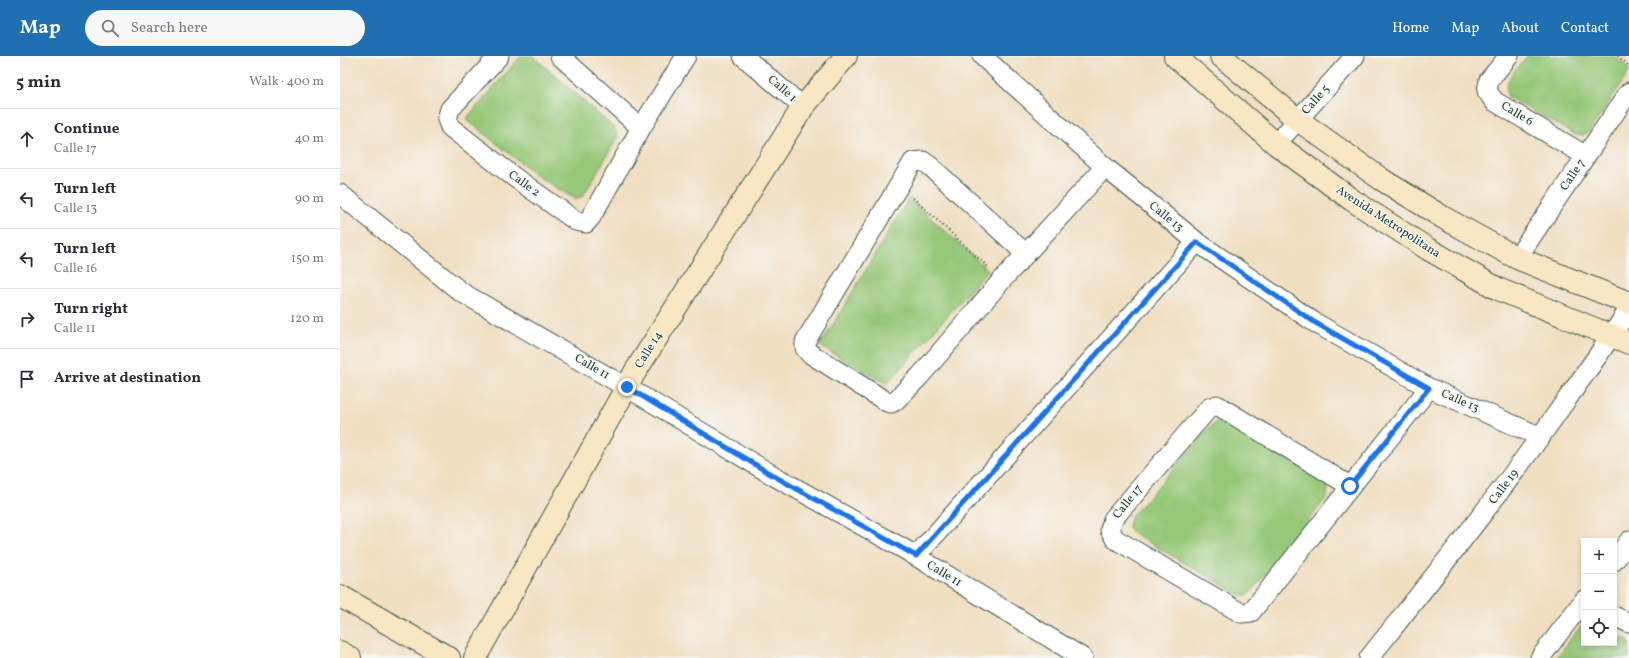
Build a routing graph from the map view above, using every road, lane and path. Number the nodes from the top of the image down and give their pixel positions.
1 (499, 56) edge
2 (560, 56) edge
3 (686, 56) edge
4 (744, 56) edge
5 (846, 56) edge
6 (982, 56) edge
7 (1175, 56) edge
8 (1221, 56) edge
9 (1356, 56) edge
10 (1509, 56) edge
11 (1618, 56) edge
12 (1629, 66) edge
13 (1629, 92) edge
14 (803, 107) junction
15 (1298, 120) junction
16 (642, 128) junction
17 (1276, 144) junction
18 (1586, 156) junction
19 (1105, 167) junction
20 (899, 185) junction
21 (340, 194) edge
22 (1197, 242) junction
23 (1026, 254) junction
24 (1517, 258) junction
25 (1002, 280) junction
26 (1629, 303) edge
27 (1629, 309) edge
28 (1621, 340) edge
29 (627, 387) junction
30 (1429, 388) junction
31 (1541, 437) junction
32 (1350, 486) junction
33 (1629, 541) edge
34 (916, 556) junction
35 (1617, 557) edge
36 (340, 596) edge
37 (1581, 605) edge
38 (1617, 617) edge
39 (1629, 623) edge
40 (340, 652) edge
41 (350, 658) edge
42 (449, 658) edge
43 (474, 658) edge
44 (1083, 658) edge
45 (1369, 658) edge
46 (1540, 658) edge

1 - 16 street, Calle 2
2 - 16 street
3 - 16 street, Calle 2
4 - 14 street, Calle 1
5 - 14 street, Calle 14
6 - 19 street, Calle 13
7 - 17 street, Avenida Metropolitana
8 - 15 street
9 - 15 street, Calle 5
10 - 18 street, Calle 6
11 - 12 path
13 - 18 street, Calle 7
14 - 29 street, Calle 14
15 - 17 street, Calle 5
15 - 24 street
17 - 28 street, Avenida Metropolitana
18 - 24 street, Calle 7
19 - 22 street, Calle 13
19 - 23 street
20 - 23 street
20 - 25 path
20 - 25 street
21 - 29 street, Calle 11
22 - 30 street, Calle 13
22 - 34 street
23 - 25 street
24 - 26 street
27 - 28 street, Calle 19
28 - 31 street, Calle 19
29 - 34 street, Calle 11
29 - 43 street, Calle 14
30 - 31 street, Calle 13
30 - 32 street, Calle 17
31 - 45 street, Calle 19
32 - 32 street, Calle 17
33 - 35 street
34 - 44 street, Calle 11
36 - 42 street
37 - 46 street
38 - 39 street
40 - 41 street

